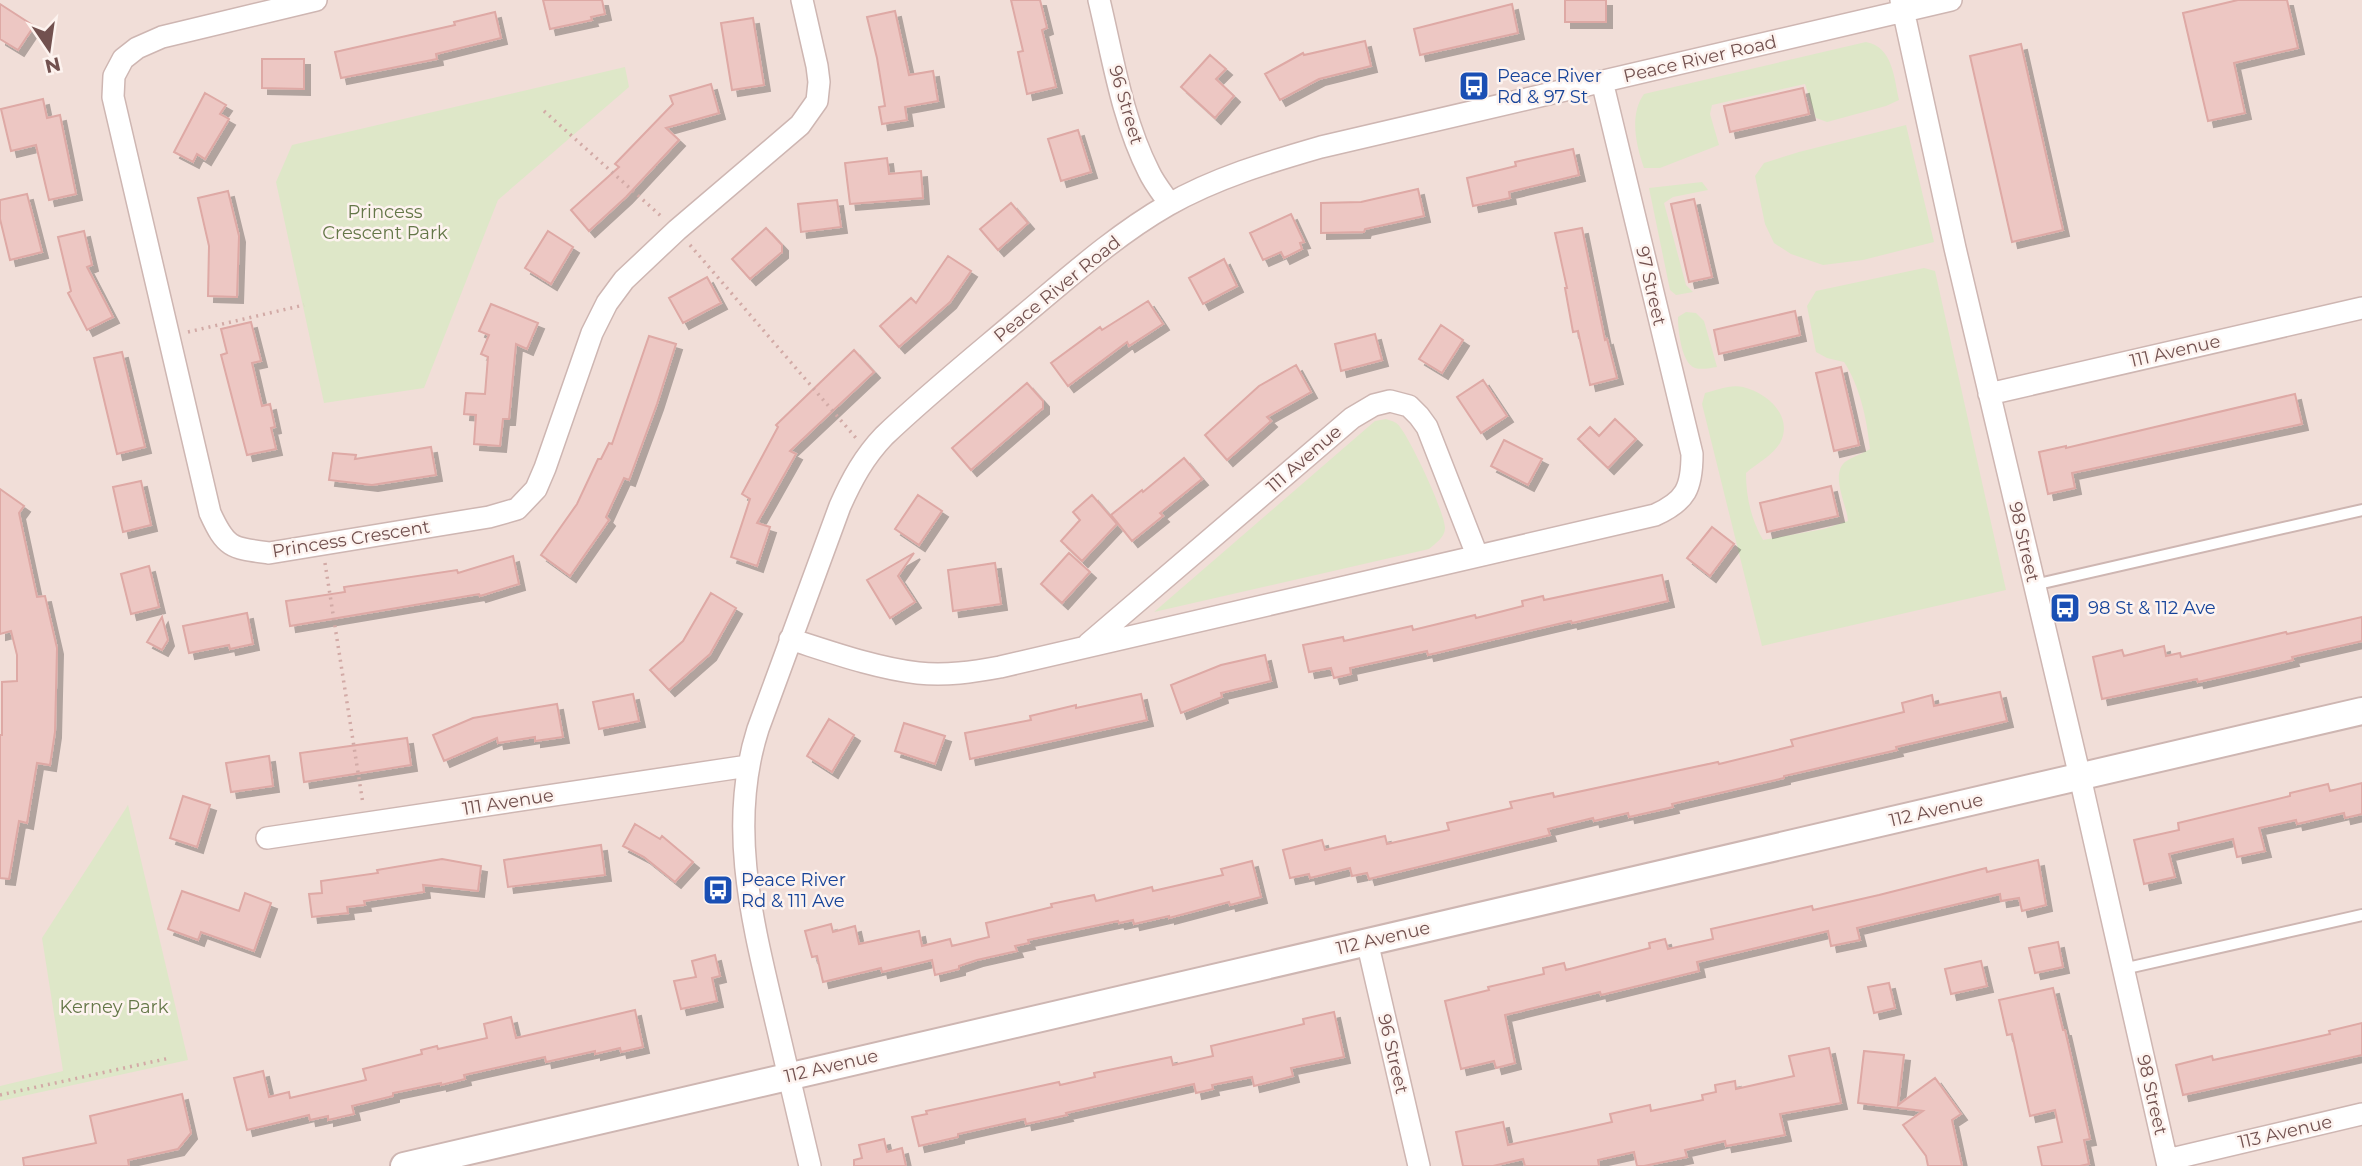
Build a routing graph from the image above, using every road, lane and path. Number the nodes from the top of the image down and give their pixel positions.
1 (316, 0) edge
2 (802, 0) edge
3 (1099, 0) edge
4 (1951, 0) edge
5 (1902, 6) edge
6 (1602, 82) junction
7 (544, 111) dead end
8 (1170, 204) junction
9 (677, 230) junction
10 (304, 305) dead end
11 (2362, 308) edge
12 (169, 337) junction
13 (1989, 394) junction
14 (869, 453) junction
15 (1687, 491) joint
16 (2362, 510) edge
17 (322, 544) junction
18 (1477, 555) junction
19 (2034, 585) junction
20 (790, 639) junction
21 (1084, 648) junction
22 (2362, 710) edge
23 (748, 766) junction
24 (2080, 777) junction
25 (366, 823) junction
26 (268, 838) dead end
27 (2362, 915) edge
28 (1367, 941) junction
29 (2123, 969) junction
30 (170, 1058) dead end
31 (789, 1076) junction
32 (0, 1095) edge
33 (2362, 1114) edge
34 (2168, 1163) edge
35 (404, 1166) edge
36 (810, 1166) edge
37 (1419, 1166) edge

1 - 12 street, Princess Crescent
2 - 9 street, Princess Crescent
3 - 8 street, 96 Street
4 - 5 street, Peace River Road
5 - 6 street, Peace River Road
5 - 13 street, 98 Street
6 - 8 street, Peace River Road
6 - 15 street, 97 Street
7 - 9 path
8 - 14 street, Peace River Road
9 - 14 path
9 - 17 street, Princess Crescent
10 - 12 path
11 - 13 street, 111 Avenue
12 - 17 street, Princess Crescent
13 - 19 street, 98 Street
14 - 20 street, Peace River Road
15 - 18 street, 111 Avenue
16 - 19 lane
17 - 25 path
18 - 21 street, 111 Avenue
18 - 21 street, 111 Avenue
19 - 24 street, 98 Street
20 - 21 street, 111 Avenue
20 - 23 street, Peace River Road
22 - 24 street, 112 Avenue
23 - 25 street, 111 Avenue
23 - 31 street, Peace River Road
24 - 28 street, 112 Avenue
24 - 29 street, 98 Street
25 - 26 street, 111 Avenue
27 - 29 lane
28 - 31 street, 112 Avenue
28 - 37 street, 96 Street
29 - 34 street, 98 Street
30 - 32 path
31 - 35 street, 112 Avenue
31 - 36 street, Peace River Road
33 - 34 street, 113 Avenue

